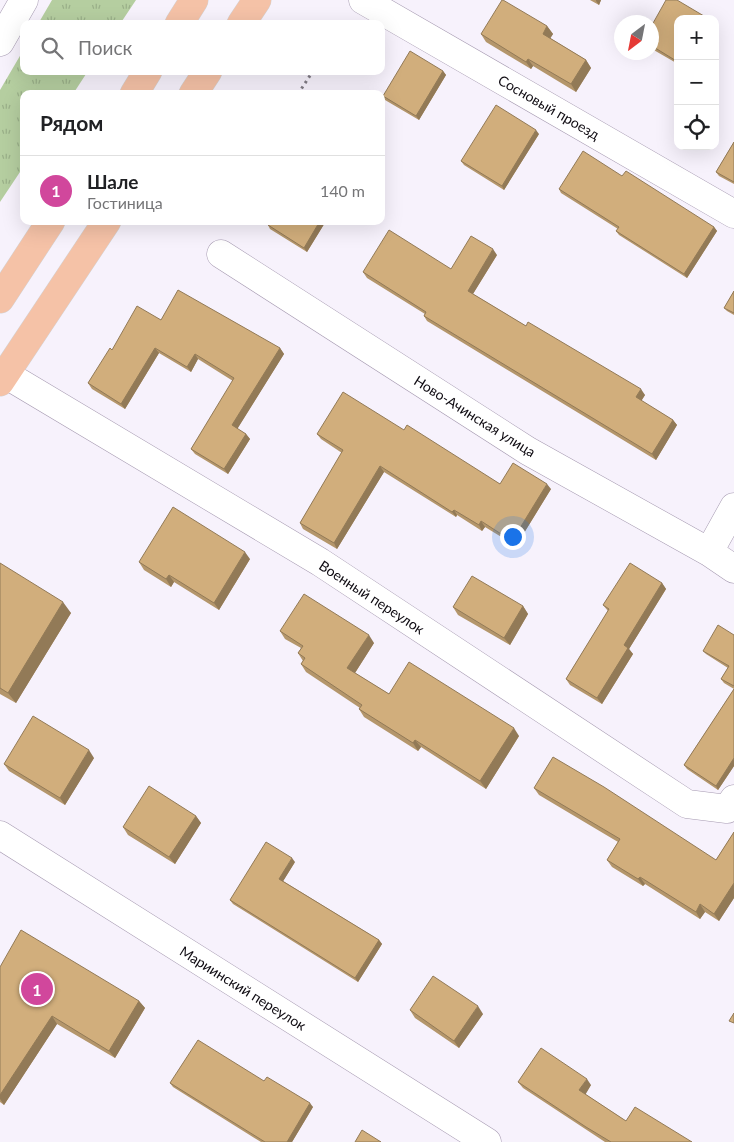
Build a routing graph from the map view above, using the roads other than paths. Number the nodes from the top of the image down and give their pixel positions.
1 (24, 0) edge
2 (194, 0) edge
3 (257, 0) edge
4 (363, 0) edge
5 (182, 20) edge
6 (243, 20) edge
7 (0, 42) edge
8 (146, 75) edge
9 (205, 75) edge
10 (136, 90) edge
11 (196, 90) edge
12 (734, 214) edge
13 (48, 225) edge
14 (104, 225) edge
15 (221, 254) dead end
16 (0, 299) edge
17 (3, 378) edge
18 (734, 507) edge
19 (709, 552) junction
20 (734, 569) edge
21 (734, 799) edge
22 (0, 835) edge
23 (486, 1142) edge

1 - 7 street
2 - 5 main road
3 - 6 main road
4 - 12 street, Сосновый проезд
8 - 10 main road
9 - 11 main road
13 - 16 main road
14 - 17 main road
15 - 19 street, Ново-Ачинская улица
17 - 21 street, Военный переулок
18 - 19 street
19 - 20 street, Ново-Ачинская улица
22 - 23 street, Мариинский переулок

